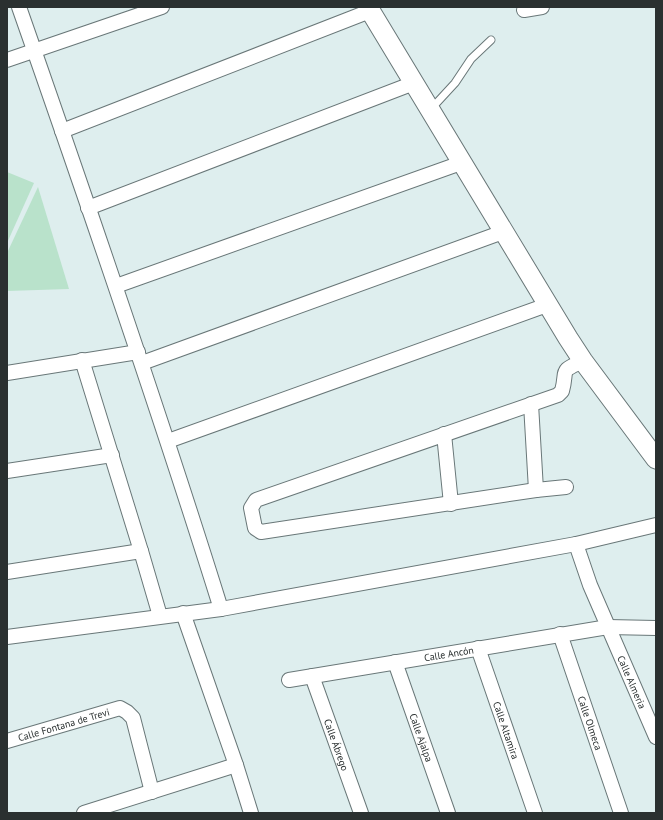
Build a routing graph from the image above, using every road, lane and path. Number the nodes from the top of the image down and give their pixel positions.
1 (19, 7) edge
2 (162, 7) edge
3 (542, 7) edge
4 (369, 9) edge
5 (524, 10) dead end
6 (491, 40) dead end
7 (34, 51) junction
8 (7, 60) edge
9 (414, 83) junction
10 (430, 110) junction
11 (62, 131) junction
12 (461, 163) junction
13 (88, 208) junction
14 (503, 232) junction
15 (116, 286) junction
16 (547, 305) junction
17 (140, 358) junction
18 (82, 360) junction
19 (583, 361) junction
20 (7, 373) edge
21 (531, 404) junction
22 (444, 434) junction
23 (168, 441) junction
24 (112, 455) junction
25 (656, 459) edge
26 (7, 471) edge
27 (566, 487) dead end
28 (536, 490) junction
29 (451, 504) junction
30 (656, 525) edge
31 (576, 544) junction
32 (141, 551) junction
33 (7, 572) edge
34 (221, 608) junction
35 (183, 613) junction
36 (160, 616) junction
37 (608, 627) junction
38 (656, 628) edge
39 (560, 634) junction
40 (7, 637) edge
41 (478, 648) junction
42 (395, 662) junction
43 (312, 676) junction
44 (289, 680) dead end
45 (656, 737) edge
46 (7, 742) edge
47 (236, 765) junction
48 (152, 792) junction
49 (84, 813) edge
50 (251, 813) edge
51 (361, 813) edge
52 (448, 813) edge
53 (536, 813) edge
54 (621, 813) edge

1 - 7 street
2 - 7 street
3 - 5 street
4 - 9 street
4 - 11 street
6 - 10 lane
7 - 8 street
7 - 11 street
9 - 10 street
9 - 13 street
10 - 12 street
11 - 13 street
12 - 14 street
12 - 15 street
13 - 15 street
14 - 16 street
14 - 17 street
15 - 17 street
16 - 19 street
16 - 23 street
17 - 18 street
17 - 23 street
18 - 20 street
18 - 24 street
19 - 21 street
19 - 25 street
21 - 22 street
21 - 28 street
22 - 29 street
22 - 29 street
23 - 34 street
24 - 26 street
24 - 32 street
27 - 28 street
28 - 29 street
30 - 31 street
31 - 34 street
31 - 37 street, Calle Almeria
32 - 33 street
32 - 36 street
34 - 35 street
35 - 36 street
35 - 47 street
36 - 40 street
37 - 38 street
37 - 39 street, Calle Ancón
37 - 45 street, Calle Almeria
39 - 41 street, Calle Ancón
39 - 54 street, Calle Olmeca
41 - 42 street, Calle Ancón
41 - 53 street, Calle Altamira
42 - 43 street, Calle Ancón
42 - 52 street, Calle Ajalpa
43 - 44 street, Calle Ancón
43 - 51 street, Calle Ábrego
46 - 48 street, Calle Fontana de Trevi
47 - 48 street
47 - 50 street
48 - 49 street

